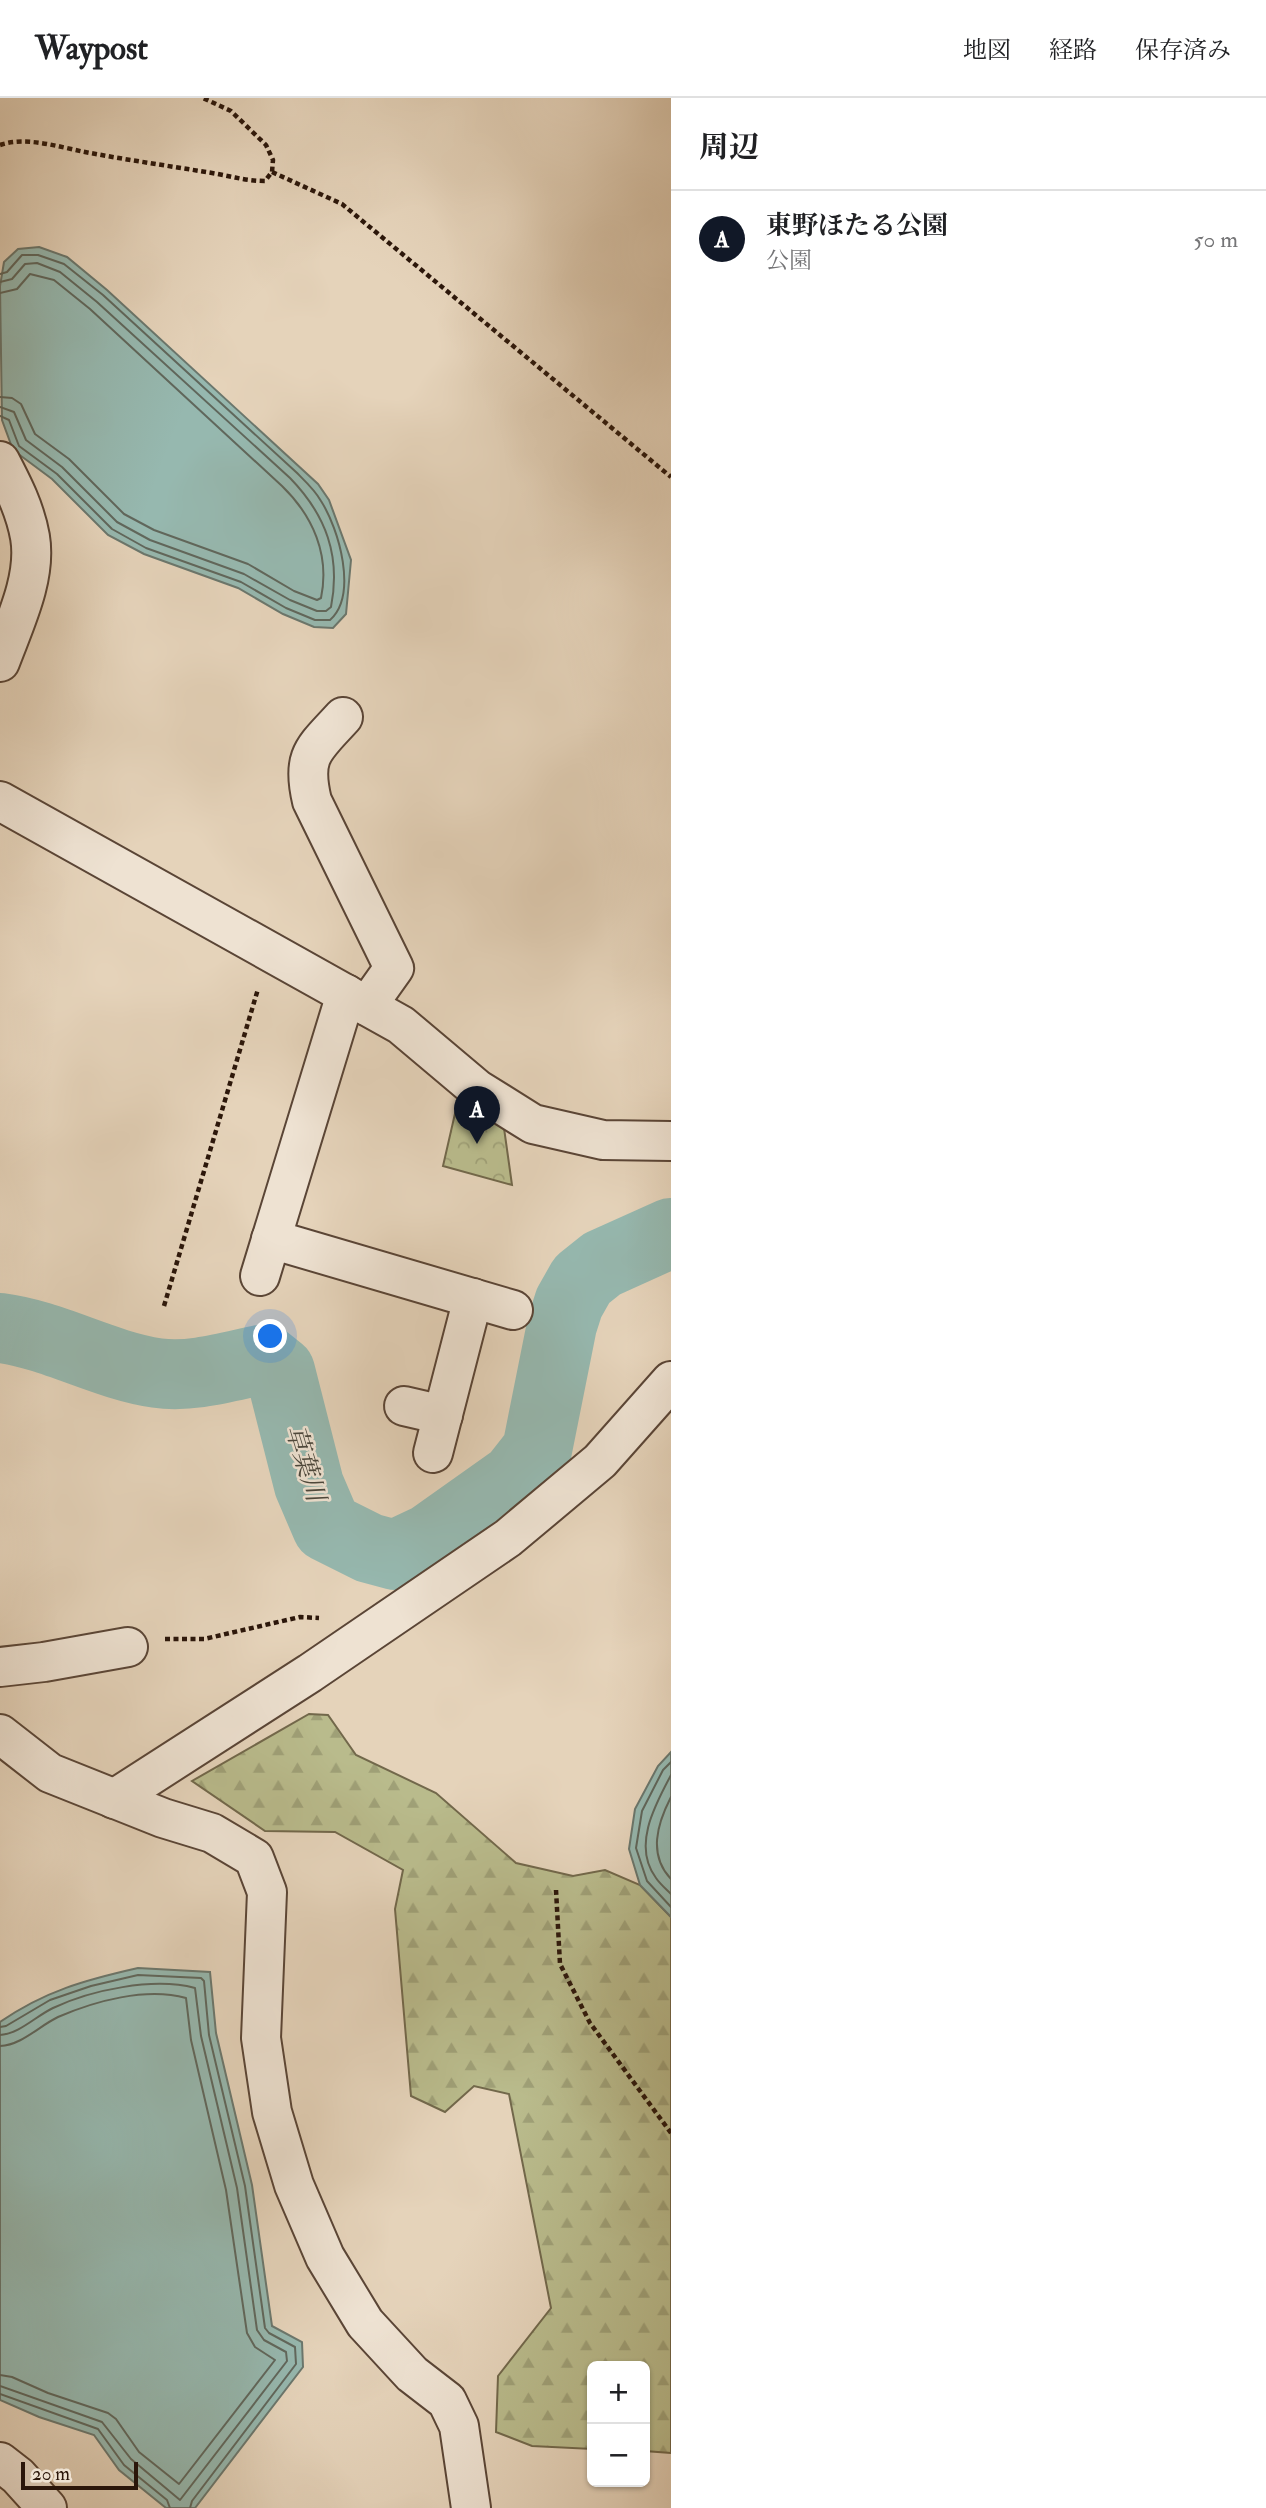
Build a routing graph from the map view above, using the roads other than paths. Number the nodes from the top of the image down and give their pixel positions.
1 (0, 461) edge
2 (0, 662) edge
3 (343, 717) dead end
4 (0, 801) edge
5 (356, 1000) junction
6 (671, 1141) edge
7 (271, 1239) junction
8 (260, 1276) dead end
9 (473, 1298) junction
10 (513, 1310) dead end
11 (671, 1381) edge
12 (404, 1406) dead end
13 (443, 1415) junction
14 (433, 1453) dead end
15 (128, 1647) road end
16 (0, 1667) edge
17 (0, 1734) edge
18 (114, 1799) junction
19 (0, 2462) edge
20 (47, 2508) edge
21 (471, 2508) edge

1 - 2 street
3 - 5 street
4 - 5 street
5 - 6 street
5 - 7 street
7 - 8 street
7 - 9 street
9 - 10 street
9 - 13 street
11 - 18 street
12 - 13 street
13 - 14 street
15 - 16 street
17 - 18 street
18 - 21 street
19 - 20 street

